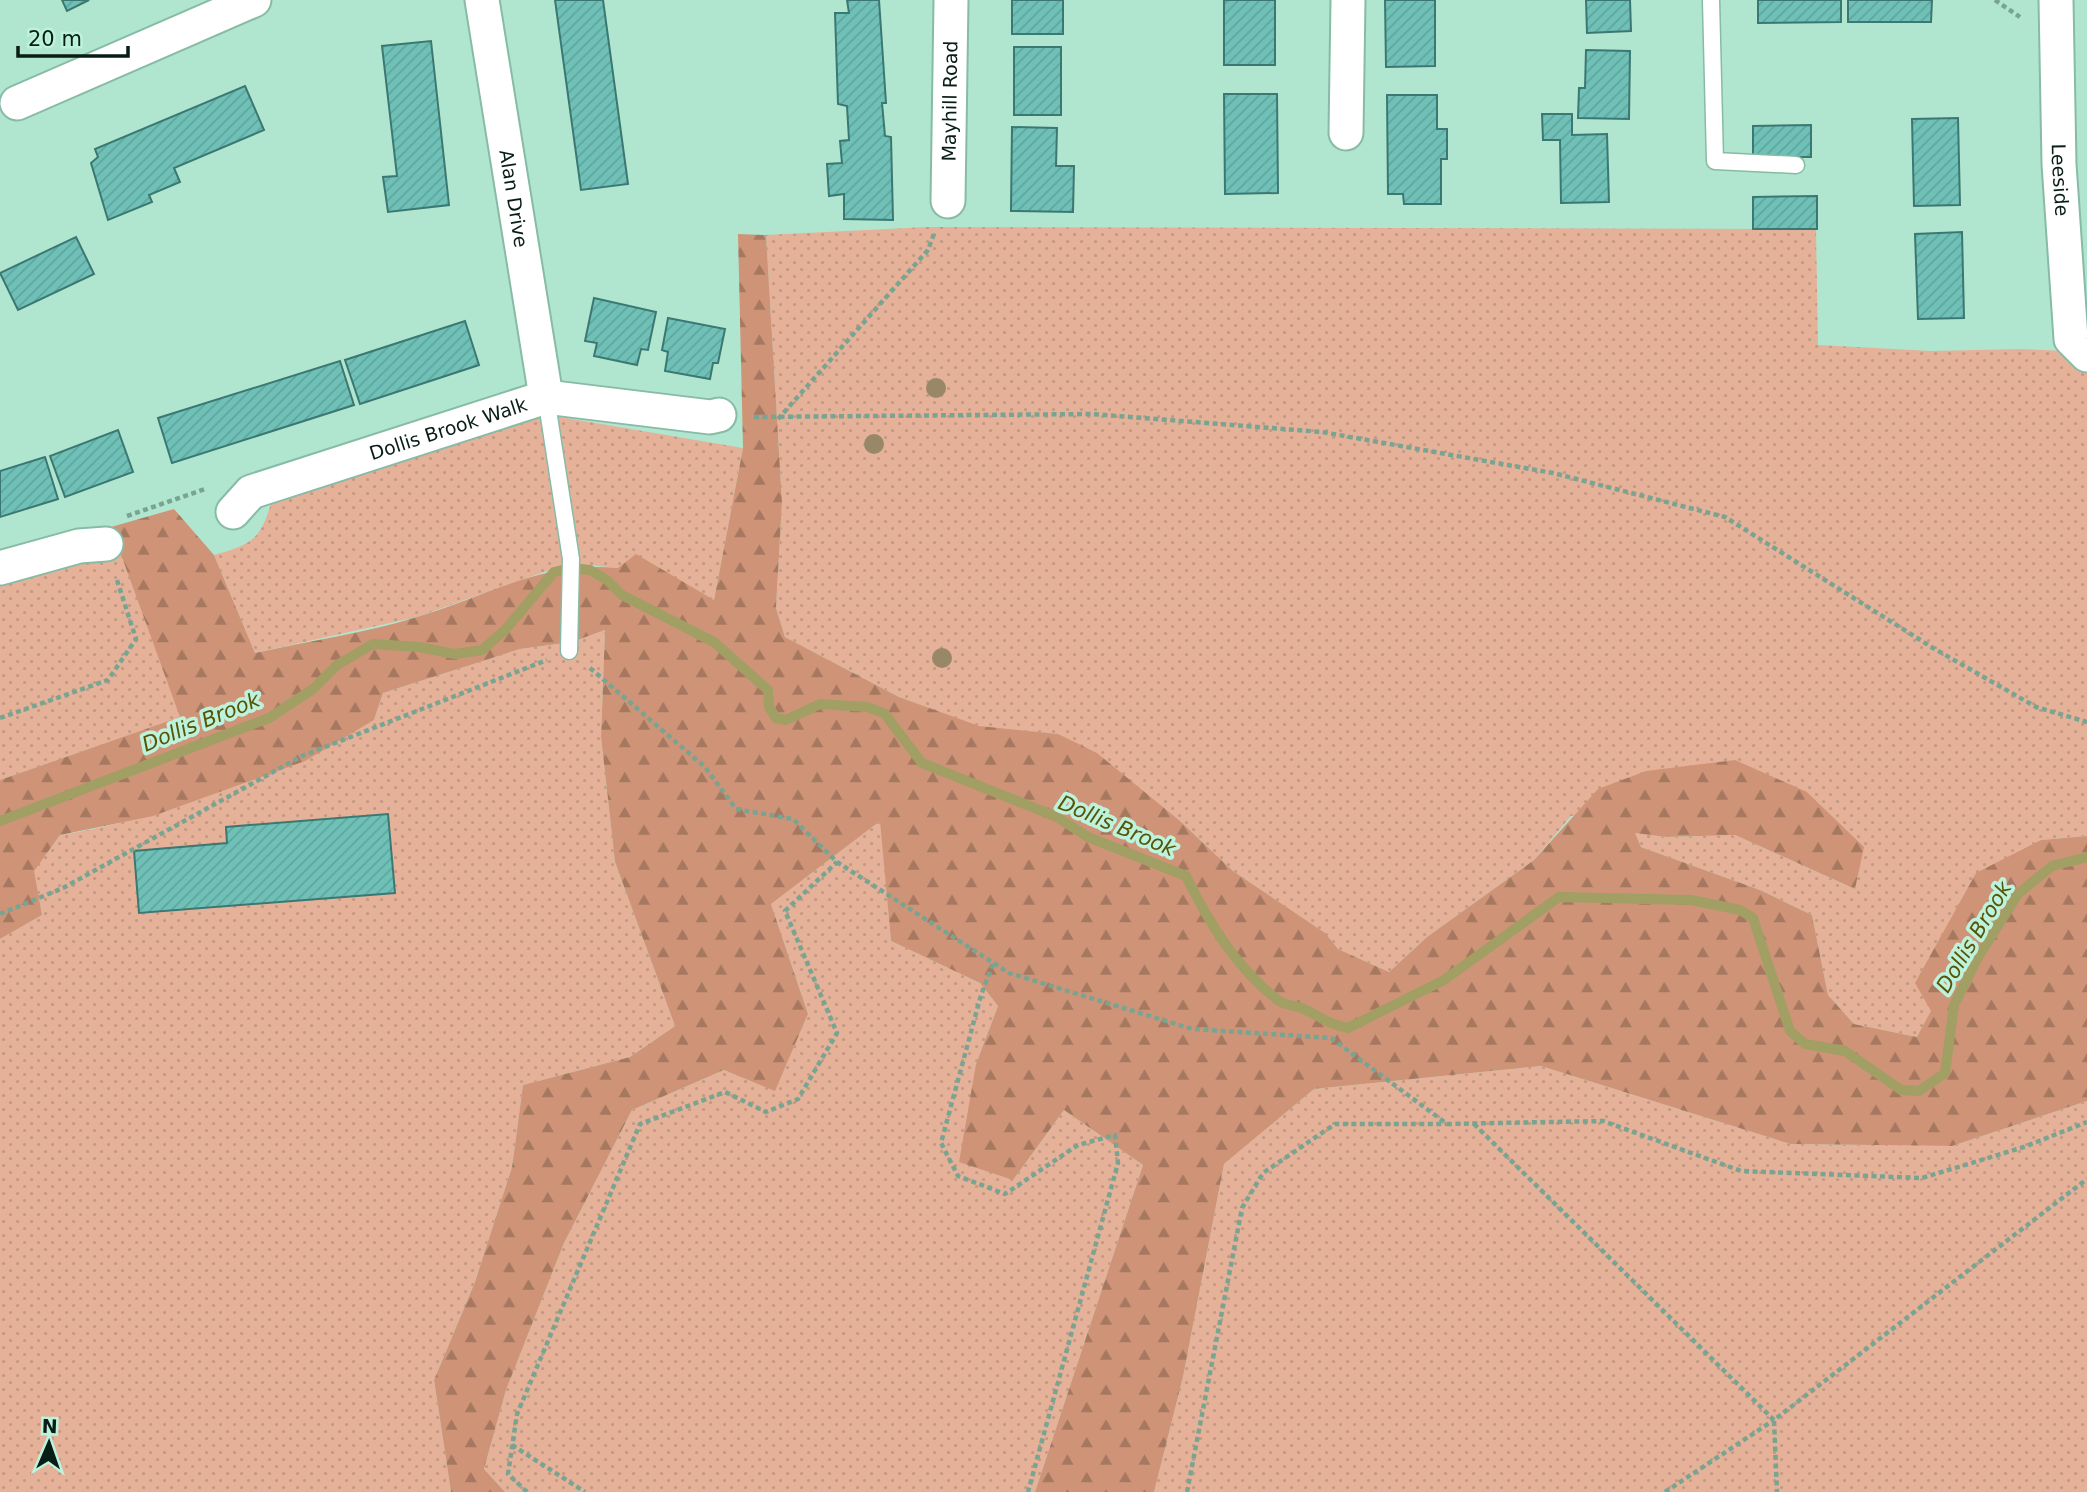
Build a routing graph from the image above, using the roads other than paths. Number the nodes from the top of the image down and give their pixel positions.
1 (253, 0) edge
2 (482, 0) edge
3 (951, 0) edge
4 (1348, 0) edge
5 (1711, 0) edge
6 (2056, 0) edge
7 (17, 103) dead end
8 (1346, 133) dead end
9 (1796, 165) dead end
10 (948, 201) road end
11 (2087, 355) edge
12 (546, 397) junction
13 (719, 415) road end
14 (233, 512) dead end
15 (111, 532) road end
16 (0, 569) edge
17 (569, 651) road end

1 - 7 street
2 - 12 street, Alan Drive
3 - 10 street, Mayhill Road
4 - 8 street
5 - 9 lane
6 - 11 street, Leeside
12 - 13 street, Dollis Brook Walk
12 - 14 street, Dollis Brook Walk
12 - 17 lane
15 - 16 street

